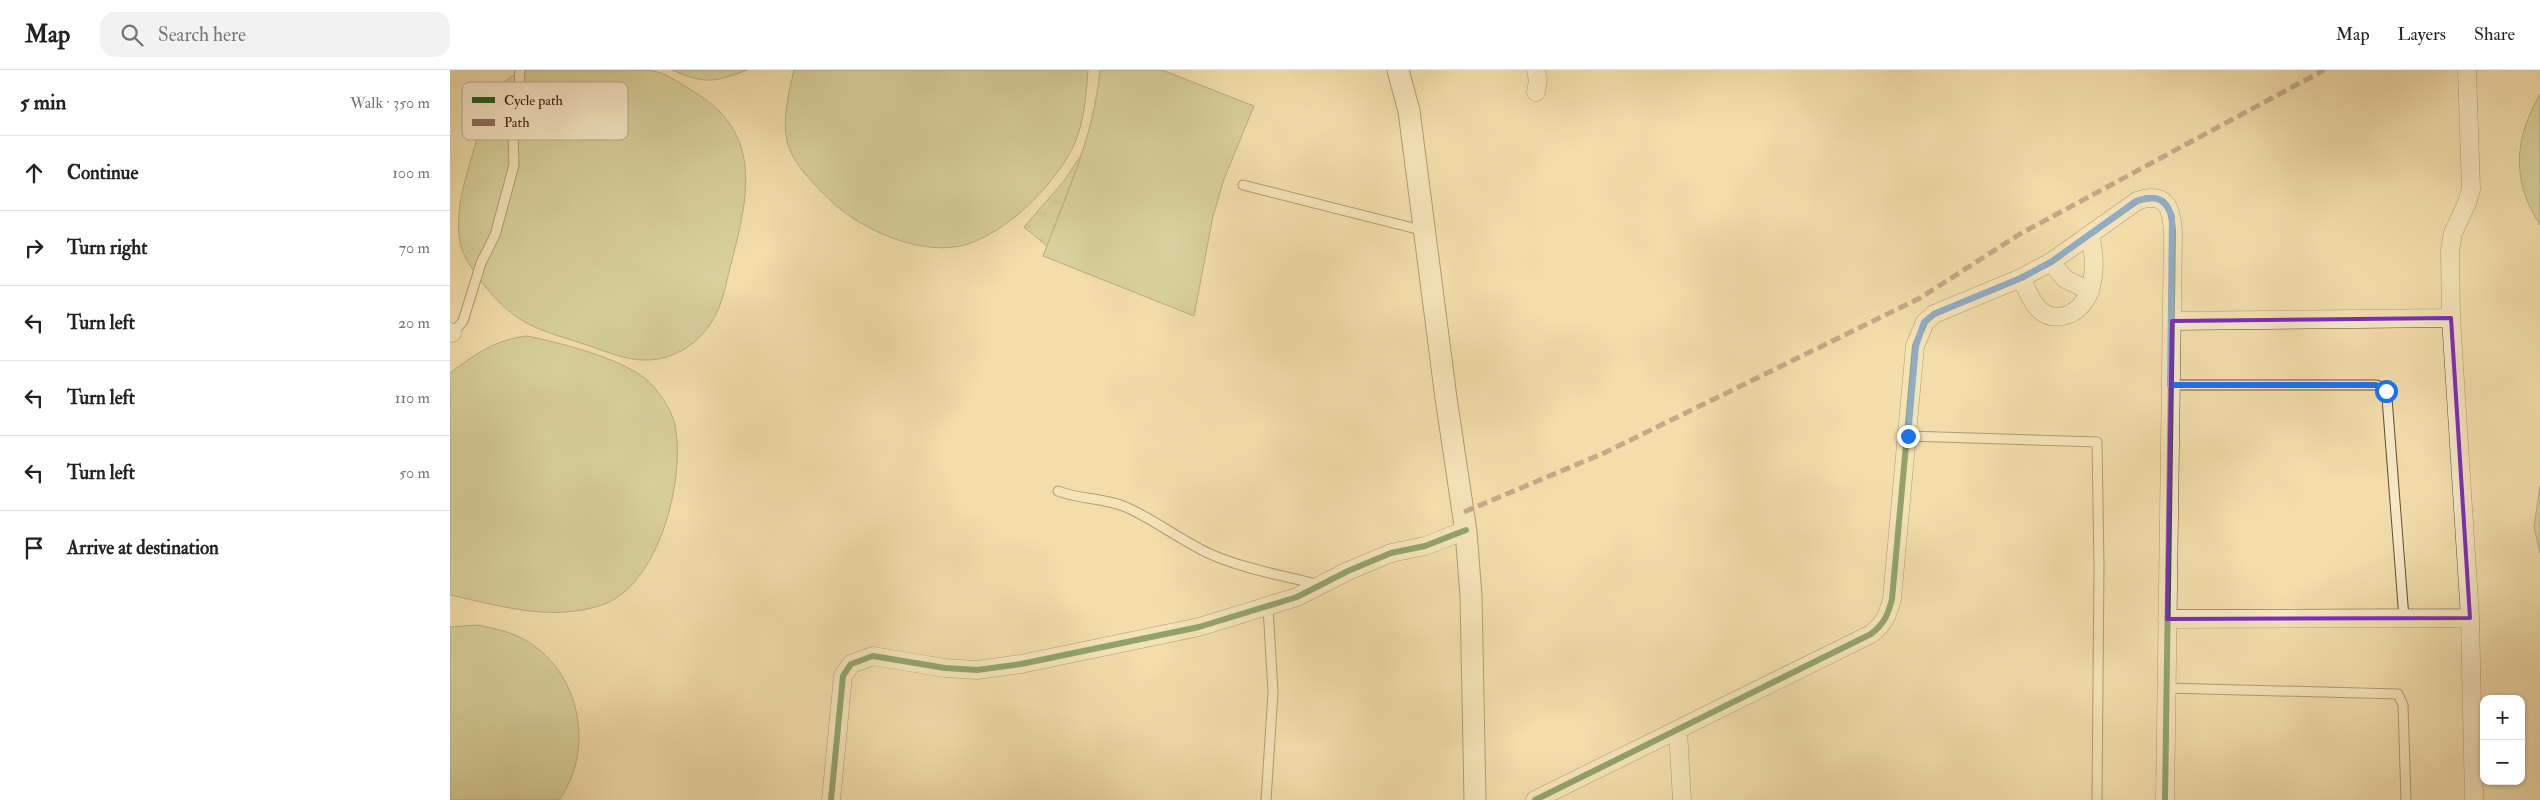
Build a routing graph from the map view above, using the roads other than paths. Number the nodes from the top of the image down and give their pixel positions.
1 (1398, 70) edge
2 (1536, 70) edge
3 (2467, 70) edge
4 (1536, 92) dead end
5 (513, 140) edge
6 (1243, 185) dead end
7 (1425, 231) junction
8 (2090, 234) junction
9 (2051, 262) junction
10 (2021, 278) junction
11 (2090, 291) junction
12 (2451, 318) junction
13 (2172, 321) junction
14 (451, 333) edge
15 (2170, 385) junction
16 (1908, 436) junction
17 (1058, 491) dead end
18 (1466, 530) junction
19 (1319, 585) junction
20 (1268, 606) junction
21 (2404, 618) junction
22 (2470, 618) junction
23 (2167, 619) junction
24 (2166, 688) junction
25 (1678, 730) junction
26 (831, 800) edge
27 (1266, 800) edge
28 (1475, 800) edge
29 (1535, 800) edge
30 (1682, 800) edge
31 (2097, 800) edge
32 (2165, 800) edge
33 (2406, 800) edge
34 (2474, 800) edge

1 - 7 street
2 - 4 street
3 - 12 street
5 - 14 lane
6 - 7 lane
7 - 18 street
8 - 9 street
8 - 11 street
8 - 13 street
9 - 10 street
9 - 11 street
10 - 11 street
10 - 16 street
12 - 13 street
12 - 22 street
13 - 15 street
15 - 21 lane
15 - 23 street
16 - 25 street
16 - 31 lane
17 - 19 lane
18 - 19 street
18 - 28 street
19 - 20 street
20 - 26 street
20 - 27 lane
21 - 22 street
21 - 23 street
22 - 34 street
23 - 24 street
24 - 32 street
24 - 33 lane
25 - 29 street
25 - 30 street

